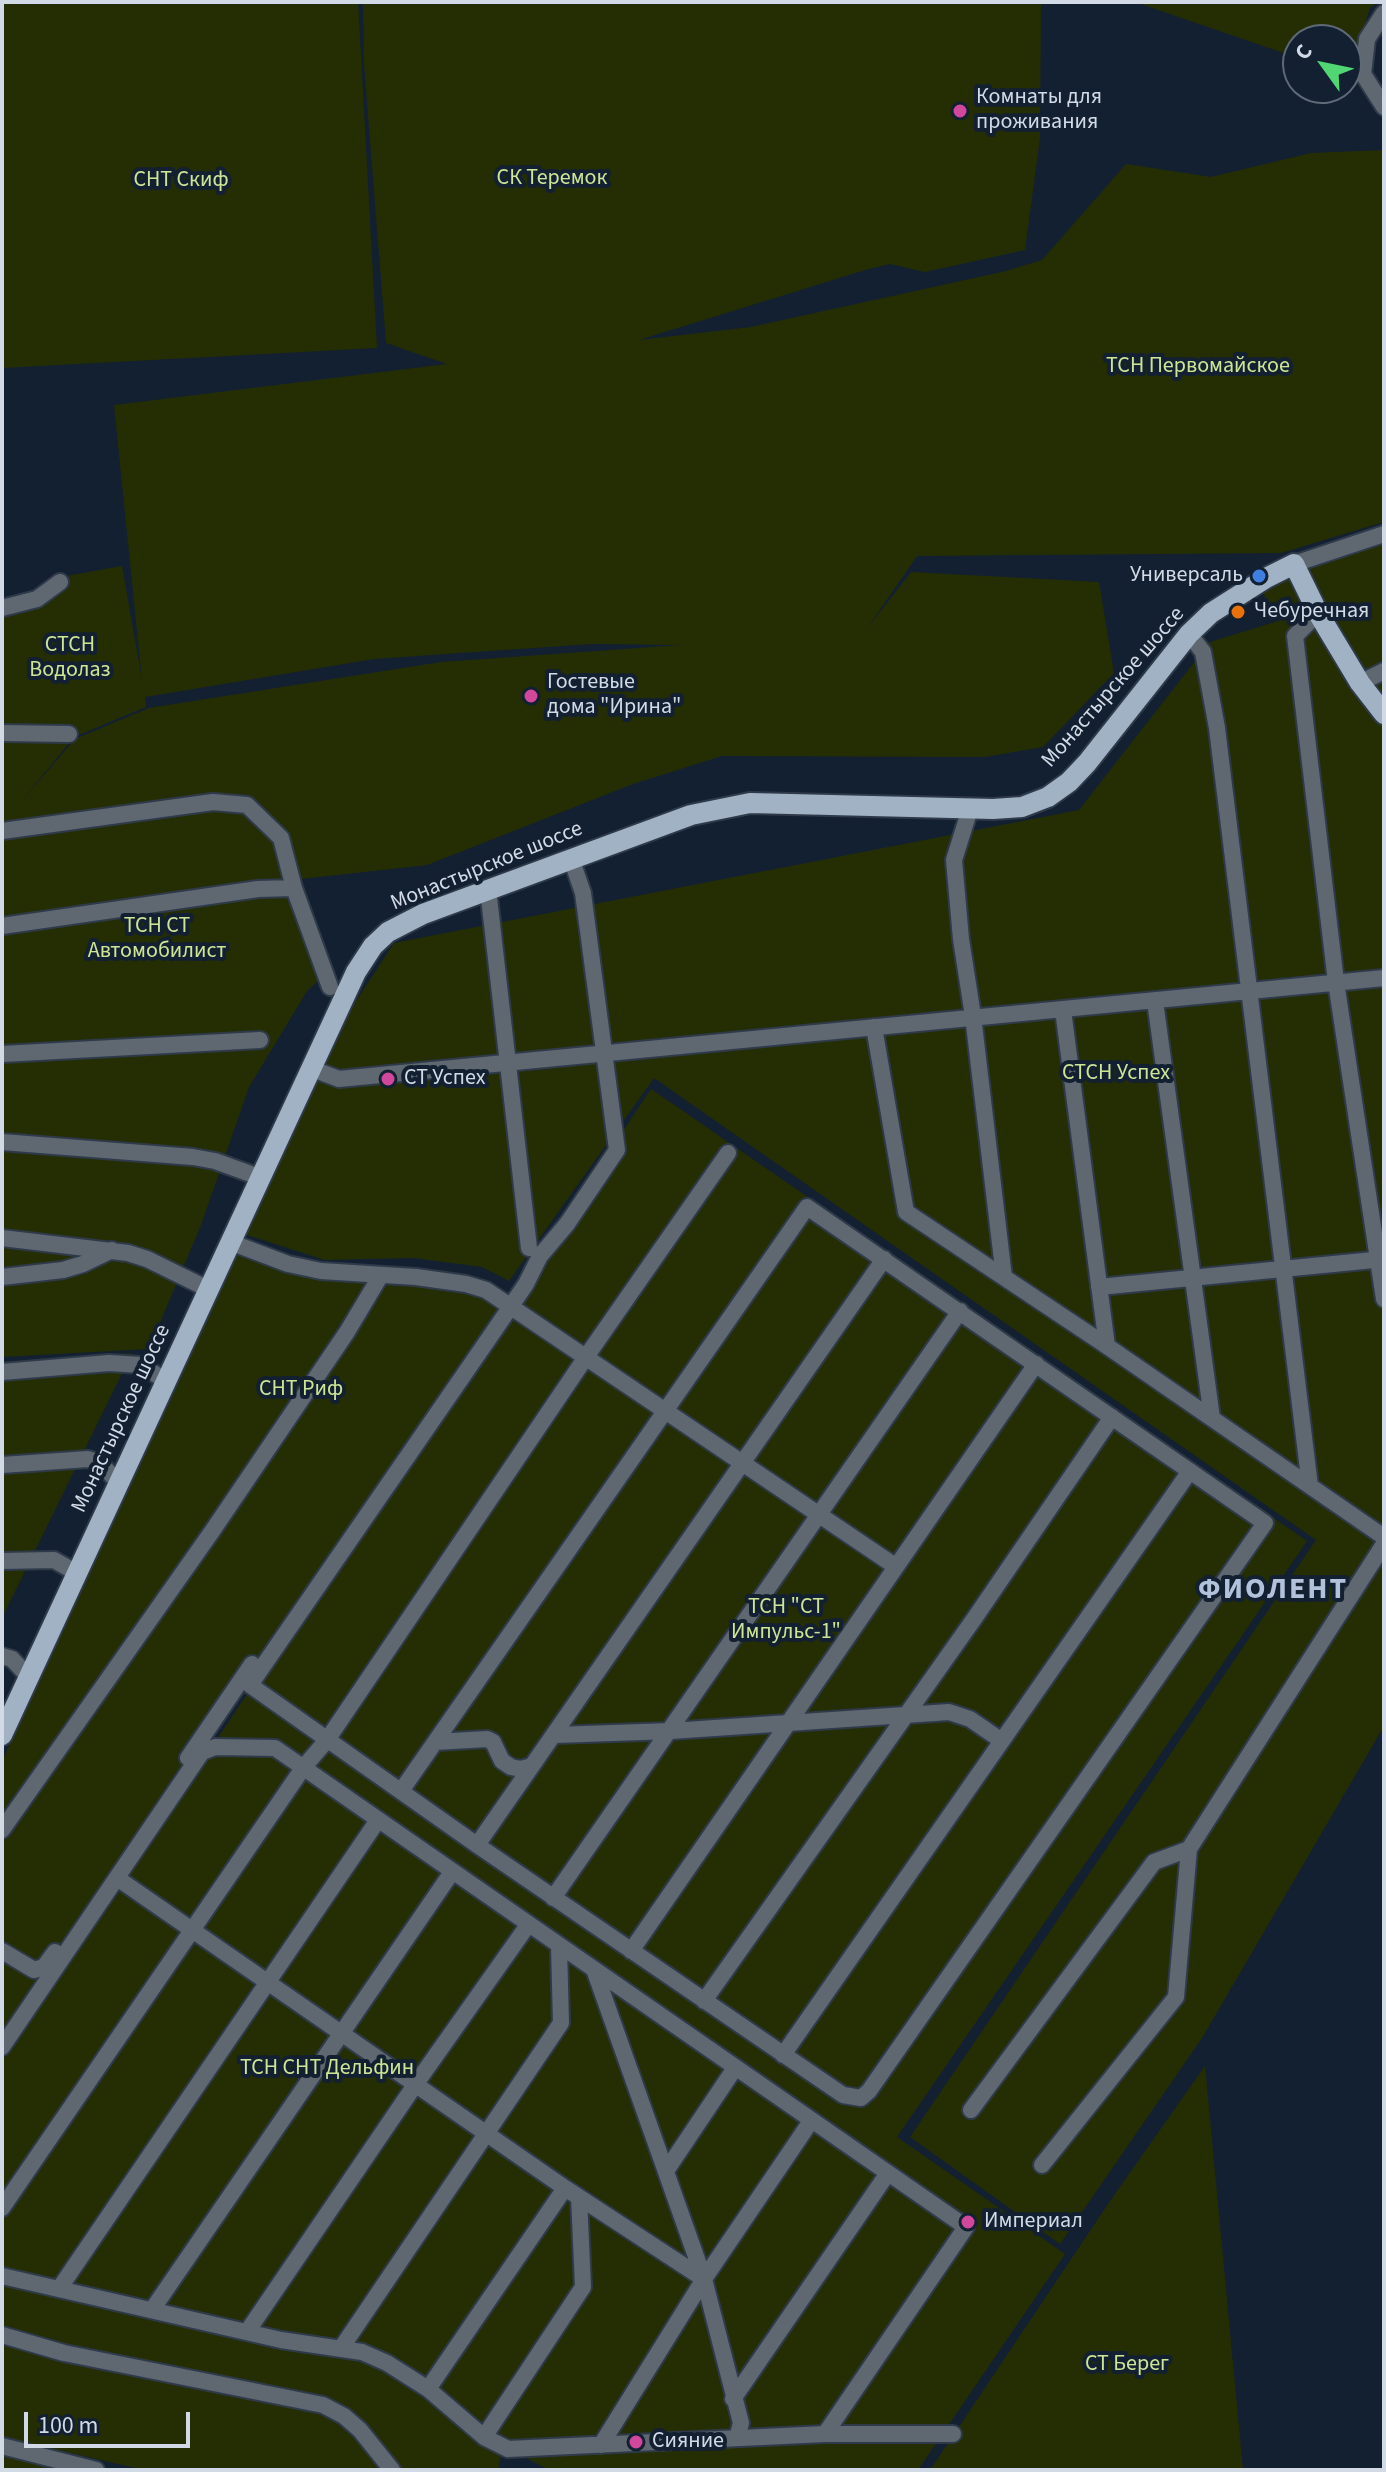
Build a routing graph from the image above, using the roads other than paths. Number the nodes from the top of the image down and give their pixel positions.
1 (1384, 13) edge
2 (1384, 107) edge
3 (1384, 534) edge
4 (1294, 564) junction
5 (60, 582) dead end
6 (2, 608) edge
7 (1318, 613) junction
8 (1189, 634) junction
9 (1384, 671) edge
10 (1360, 683) junction
11 (1384, 714) edge
12 (2, 733) edge
13 (69, 734) dead end
14 (970, 809) junction
15 (2, 831) edge
16 (571, 858) junction
17 (294, 888) junction
18 (488, 889) junction
19 (2, 926) edge
20 (1384, 978) edge
21 (1336, 982) junction
22 (330, 987) dead end
23 (1249, 991) junction
24 (1155, 1001) junction
25 (1063, 1010) junction
26 (973, 1016) junction
27 (874, 1027) junction
28 (260, 1040) dead end
29 (603, 1052) junction
30 (2, 1054) edge
31 (508, 1063) junction
32 (310, 1068) junction
33 (2, 1142) edge
34 (728, 1153) dead end
35 (259, 1177) junction
36 (2, 1238) edge
37 (230, 1242) junction
38 (529, 1248) dead end
39 (114, 1249) junction
40 (884, 1259) junction
41 (1381, 1260) edge
42 (1283, 1270) junction
43 (381, 1275) junction
44 (2, 1277) edge
45 (1004, 1277) junction
46 (1193, 1279) junction
47 (1099, 1287) junction
48 (208, 1289) junction
49 (1384, 1299) edge
50 (511, 1305) junction
51 (960, 1311) junction
52 (494, 1331) junction
53 (1107, 1346) junction
54 (586, 1357) junction
55 (1036, 1364) junction
56 (2, 1372) edge
57 (166, 1381) junction
58 (665, 1411) junction
59 (1112, 1417) junction
60 (1212, 1418) junction
61 (743, 1464) junction
62 (2, 1465) edge
63 (1190, 1471) junction
64 (119, 1483) junction
65 (1310, 1486) junction
66 (819, 1516) junction
67 (1384, 1537) edge
68 (1384, 1544) edge
69 (2, 1561) edge
70 (895, 1566) junction
71 (77, 1573) junction
72 (2, 1656) edge
73 (28, 1676) junction
74 (906, 1715) junction
75 (788, 1722) junction
76 (671, 1731) junction
77 (2, 1735) edge
78 (554, 1735) junction
79 (327, 1740) junction
80 (1002, 1741) junction
81 (435, 1742) junction
82 (532, 1766) junction
83 (303, 1768) junction
84 (401, 1791) junction
85 (378, 1820) junction
86 (2, 1830) edge
87 (477, 1845) junction
88 (1189, 1849) junction
89 (452, 1872) junction
90 (117, 1878) junction
91 (553, 1898) junction
92 (528, 1925) junction
93 (192, 1930) junction
94 (559, 1946) junction
95 (2, 1951) edge
96 (631, 1951) junction
97 (595, 1971) junction
98 (268, 1982) junction
99 (704, 2001) junction
100 (341, 2034) junction
101 (2, 2047) edge
102 (783, 2055) junction
103 (735, 2068) junction
104 (415, 2085) junction
105 (971, 2110) dead end
106 (811, 2121) junction
107 (486, 2133) junction
108 (1042, 2165) dead end
109 (666, 2171) junction
110 (888, 2173) junction
111 (572, 2192) junction
112 (2, 2208) edge
113 (2, 2276) edge
114 (704, 2279) junction
115 (59, 2289) junction
116 (152, 2310) junction
117 (247, 2332) junction
118 (2, 2335) edge
119 (342, 2347) junction
120 (428, 2389) junction
121 (733, 2399) junction
122 (825, 2434) junction
123 (953, 2434) dead end
124 (484, 2437) junction
125 (737, 2438) junction
126 (601, 2445) junction
127 (2, 2446) edge
128 (96, 2470) edge
129 (392, 2470) edge

1 - 2 street
3 - 4 street
4 - 7 main road
4 - 8 main road, Монастырское шоссе
5 - 6 street
7 - 10 main road
7 - 21 street
8 - 14 main road, Монастырское шоссе
8 - 23 street
9 - 10 street
10 - 11 main road
12 - 13 street
14 - 16 main road, Монастырское шоссе
14 - 26 street
15 - 17 street
16 - 18 main road, Монастырское шоссе
16 - 29 street
17 - 19 street
17 - 22 street
18 - 31 street
18 - 32 main road, Монастырское шоссе
20 - 21 street
21 - 23 street
21 - 41 street
23 - 24 street
23 - 42 street
24 - 25 street
24 - 46 street
25 - 26 street
25 - 47 street
26 - 27 street
26 - 45 street
27 - 29 street
27 - 45 street
28 - 30 street
29 - 31 street
29 - 50 street
31 - 32 street
31 - 38 street
32 - 35 main road, Монастырское шоссе
33 - 35 street
34 - 54 street
35 - 37 main road, Монастырское шоссе
36 - 39 street
37 - 43 street
37 - 48 main road, Монастырское шоссе
39 - 44 street
39 - 48 street
40 - 51 street
40 - 58 street
40 - 61 street
41 - 42 street
41 - 49 street
42 - 46 street
42 - 65 street
43 - 50 street
43 - 86 street
45 - 53 street
46 - 47 street
46 - 60 street
47 - 53 street
48 - 57 main road, Монастырское шоссе
50 - 52 street
50 - 54 street
51 - 55 street
51 - 66 street
52 - 79 street
52 - 95 street
53 - 60 street
54 - 58 street
54 - 79 street
55 - 59 street
55 - 70 street
56 - 57 street
57 - 64 main road, Монастырское шоссе
58 - 61 street
58 - 81 street
59 - 63 street
59 - 74 street
60 - 65 street
61 - 66 street
61 - 78 street
62 - 64 street
63 - 80 street
63 - 102 street
64 - 71 main road, Монастырское шоссе
65 - 67 street
66 - 70 street
66 - 76 street
68 - 88 street
69 - 71 street
70 - 75 street
71 - 73 main road, Монастырское шоссе
72 - 73 street
73 - 77 main road, Монастырское шоссе
74 - 75 street
74 - 80 street
74 - 99 street
75 - 76 street
75 - 96 street
76 - 78 street
76 - 91 street
78 - 82 street
79 - 83 street
79 - 84 street
80 - 102 street
81 - 82 street
81 - 84 street
82 - 87 street
83 - 85 street
83 - 90 street
83 - 93 street
84 - 87 street
85 - 89 street
85 - 98 street
87 - 91 street
88 - 105 street
88 - 108 street
89 - 92 street
89 - 100 street
90 - 93 street
90 - 101 street
91 - 96 street
92 - 94 street
92 - 104 street
93 - 98 street
93 - 112 street
94 - 97 street
94 - 107 street
96 - 99 street
97 - 103 street
97 - 109 street
98 - 100 street
98 - 115 street
99 - 102 street
100 - 104 street
100 - 116 street
103 - 106 street
103 - 109 street
104 - 107 street
104 - 117 street
106 - 110 street
106 - 114 street
107 - 111 street
107 - 119 street
109 - 114 street
110 - 121 street
110 - 122 street
111 - 114 street
111 - 120 street
111 - 124 street
113 - 115 street
114 - 121 street
114 - 126 street
115 - 116 street
116 - 117 street
117 - 119 street
118 - 129 street
119 - 120 street
120 - 124 street
121 - 125 street
122 - 123 street
122 - 125 street
124 - 126 street
125 - 126 street
127 - 128 street

